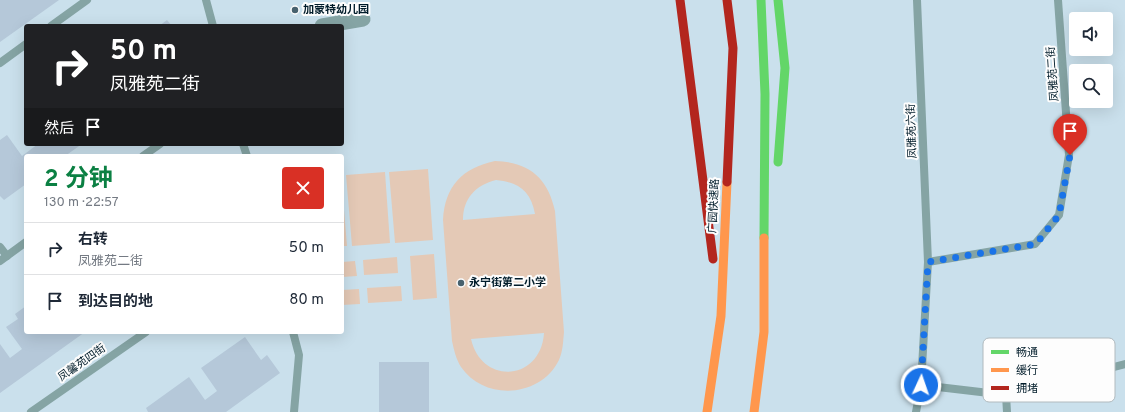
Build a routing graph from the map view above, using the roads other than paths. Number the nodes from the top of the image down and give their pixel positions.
1 (87, 0) edge
2 (206, 0) edge
3 (680, 0) edge
4 (727, 0) edge
5 (761, 0) edge
6 (778, 0) edge
7 (917, 0) edge
8 (1058, 0) edge
9 (364, 19) dead end
10 (54, 24) edge
11 (212, 24) edge
12 (334, 24) edge
13 (24, 45) edge
14 (0, 63) edge
15 (157, 146) edge
16 (146, 154) edge
17 (777, 169) dead end
18 (773, 216) dead end
19 (24, 243) edge
20 (0, 246) edge
21 (3, 258) edge
22 (928, 262) junction
23 (721, 316) junction
24 (764, 332) junction
25 (143, 334) edge
26 (294, 334) edge
27 (1125, 364) edge
28 (1115, 367) edge
29 (921, 385) junction
30 (983, 392) edge
31 (1006, 402) edge
32 (31, 412) edge
33 (294, 412) edge
34 (707, 412) edge
35 (754, 412) edge
36 (916, 412) edge
37 (1007, 412) edge

1 - 10 lane
2 - 11 lane
3 - 23 highway
4 - 23 highway, 广园快速路
5 - 24 highway
6 - 17 highway
7 - 22 lane, 凤雅苑六街
8 - 22 lane, 凤雅苑二街
9 - 12 street
13 - 14 lane
15 - 16 lane
18 - 24 highway
19 - 21 lane
20 - 21 lane
22 - 29 lane, 凤雅苑六街
23 - 34 highway, 广园快速路
24 - 35 highway
25 - 32 lane, 凤馨苑四街
26 - 33 lane
27 - 28 lane
29 - 30 lane
29 - 36 lane, 凤雅苑六街
31 - 37 lane

